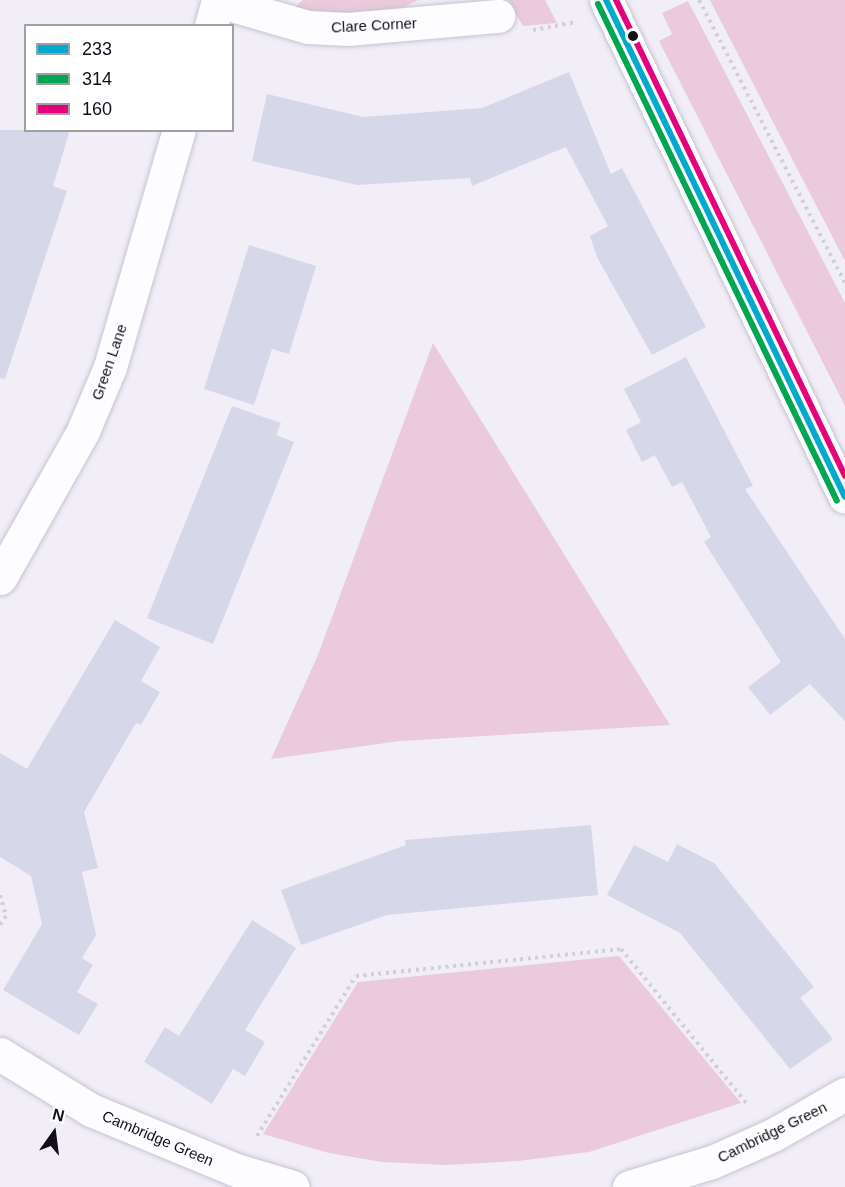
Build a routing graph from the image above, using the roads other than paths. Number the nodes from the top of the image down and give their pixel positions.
1 (218, 0) edge
2 (610, 8) edge
3 (498, 16) road end
4 (212, 24) edge
5 (178, 132) edge
6 (845, 497) edge
7 (0, 578) edge
8 (0, 1054) edge
9 (843, 1101) edge
10 (293, 1187) edge
11 (628, 1187) edge

1 - 3 main road, Clare Corner
1 - 4 main road
2 - 6 main road
5 - 7 main road, Green Lane
8 - 10 main road, Cambridge Green
9 - 11 main road, Cambridge Green

